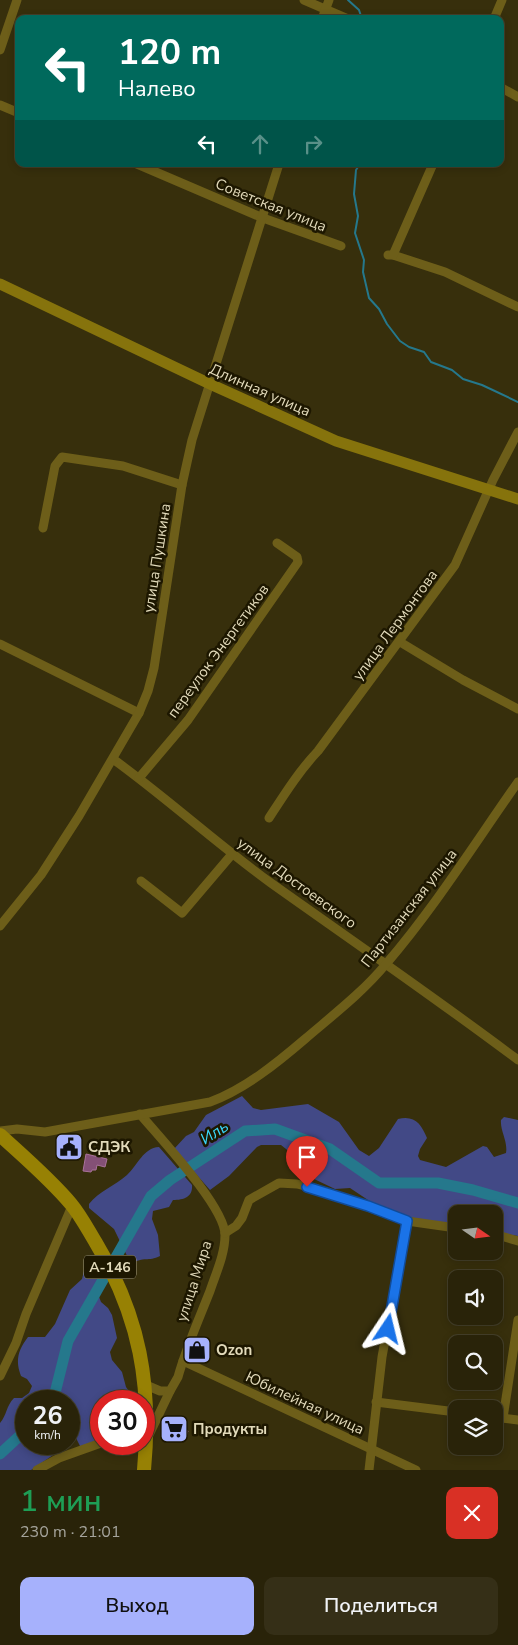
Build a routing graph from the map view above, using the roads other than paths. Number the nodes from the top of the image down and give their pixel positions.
1 (17, 0) edge
2 (304, 0) edge
3 (329, 0) edge
4 (502, 0) edge
5 (325, 9) junction
6 (323, 15) edge
7 (339, 15) edge
8 (496, 15) edge
9 (0, 50) edge
10 (504, 89) edge
11 (518, 97) edge
12 (0, 105) edge
13 (15, 112) edge
14 (143, 167) edge
15 (278, 167) edge
16 (432, 167) edge
17 (263, 218) junction
18 (341, 246) dead end
19 (0, 284) edge
20 (518, 307) edge
21 (210, 384) junction
22 (518, 432) edge
23 (182, 485) junction
24 (489, 490) junction
25 (518, 499) edge
26 (43, 528) dead end
27 (277, 543) dead end
28 (400, 642) junction
29 (0, 644) edge
30 (518, 709) edge
31 (139, 713) junction
32 (113, 759) junction
33 (139, 778) junction
34 (518, 782) edge
35 (269, 818) dead end
36 (233, 854) junction
37 (142, 881) dead end
38 (0, 926) edge
39 (386, 965) junction
40 (518, 1060) edge
41 (140, 1114) junction
42 (0, 1133) edge
43 (76, 1211) junction
44 (407, 1221) junction
45 (448, 1227) edge
46 (225, 1234) junction
47 (503, 1237) edge
48 (518, 1241) edge
49 (518, 1320) edge
50 (183, 1361) junction
51 (0, 1376) edge
52 (146, 1385) junction
53 (146, 1390) edge
54 (170, 1391) junction
55 (502, 1400) edge
56 (376, 1402) junction
57 (448, 1411) edge
58 (503, 1418) edge
59 (518, 1420) edge
60 (155, 1422) edge
61 (90, 1447) edge
62 (371, 1449) junction
63 (145, 1455) edge
64 (37, 1470) edge
65 (144, 1470) edge
66 (369, 1470) edge
67 (416, 1470) edge

1 - 9 street
2 - 5 street
3 - 5 street
4 - 8 street
5 - 6 street
5 - 7 street
10 - 11 street
12 - 13 street
14 - 17 street, Советская улица
15 - 17 street, улица Пушкина
16 - 20 street
17 - 18 street, Советская улица
17 - 21 street, улица Пушкина
19 - 21 main road, Длинная улица
21 - 23 street, улица Пушкина
21 - 24 main road, Длинная улица
22 - 24 street, улица Лермонтова
23 - 26 street
23 - 31 street, улица Пушкина
24 - 25 main road, Длинная улица
24 - 28 street, улица Лермонтова
27 - 33 street, переулок Энергетиков
28 - 30 street
28 - 35 street, улица Лермонтова
29 - 31 street
31 - 32 street, улица Пушкина
32 - 33 street, улица Достоевского
32 - 38 street, улица Пушкина
33 - 36 street, улица Достоевского
34 - 39 street, Партизанская улица
36 - 37 street
36 - 39 street, улица Достоевского
39 - 40 street, улица Достоевского
39 - 41 street, Партизанская улица
41 - 42 street, Партизанская улица
41 - 46 street, улица Мира
42 - 43 highway, А-146
43 - 51 street
43 - 52 highway, улица Мира / А-146
44 - 45 street
44 - 46 street
44 - 56 street
46 - 50 street, улица Мира
47 - 48 street
49 - 55 street
50 - 54 street, улица Мира
50 - 62 street, Юбилейная улица
52 - 53 highway, улица Мира / А-146
52 - 54 street
54 - 60 street, улица Мира
56 - 57 street
56 - 62 street
58 - 59 street
61 - 64 street
62 - 66 street
62 - 67 street, Юбилейная улица
63 - 65 highway, улица Мира / А-146

